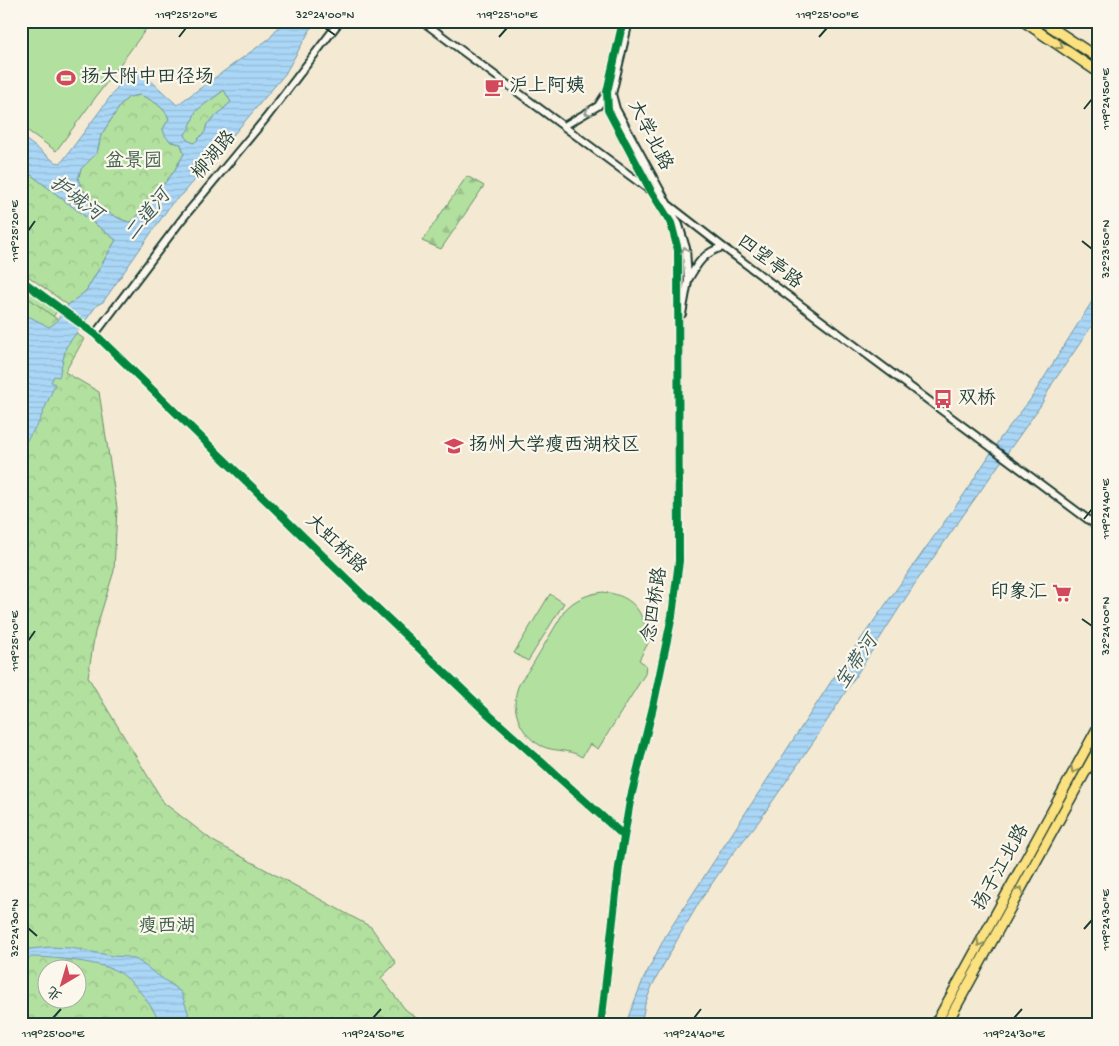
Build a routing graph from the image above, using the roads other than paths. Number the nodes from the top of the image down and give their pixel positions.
1 (340, 21) edge
2 (422, 21) edge
3 (623, 21) edge
4 (628, 21) edge
5 (1023, 21) edge
6 (1042, 21) edge
7 (1098, 58) edge
8 (1098, 72) edge
9 (606, 92) junction
10 (564, 126) junction
11 (651, 192) junction
12 (666, 204) junction
13 (722, 247) junction
14 (21, 280) edge
15 (688, 281) junction
16 (679, 333) junction
17 (95, 334) junction
18 (1098, 527) edge
19 (1098, 727) edge
20 (1098, 749) edge
21 (624, 836) junction
22 (602, 1025) edge
23 (935, 1025) edge
24 (946, 1025) edge

1 - 17 street, 柳湖路
2 - 10 street, 四望亭路
3 - 9 street, 大学北路
4 - 12 street, 大学北路
5 -> 8 main road
6 - 7 main road
9 -> 10 street
9 - 11 street, 大学北路
10 - 11 street, 四望亭路
11 - 12 street, 四望亭路
11 - 16 street, 念四桥路
12 - 13 street, 四望亭路
15 -> 12 street, 念四桥路
13 - 15 street
13 - 18 street, 四望亭路
14 - 17 street, 大虹桥路
15 - 16 street, 念四桥路
16 - 21 street, 念四桥路
17 - 21 street, 大虹桥路
19 -> 23 main road, 扬子江北路
24 -> 20 main road, 扬子江北路
21 - 22 street, 念四桥路

